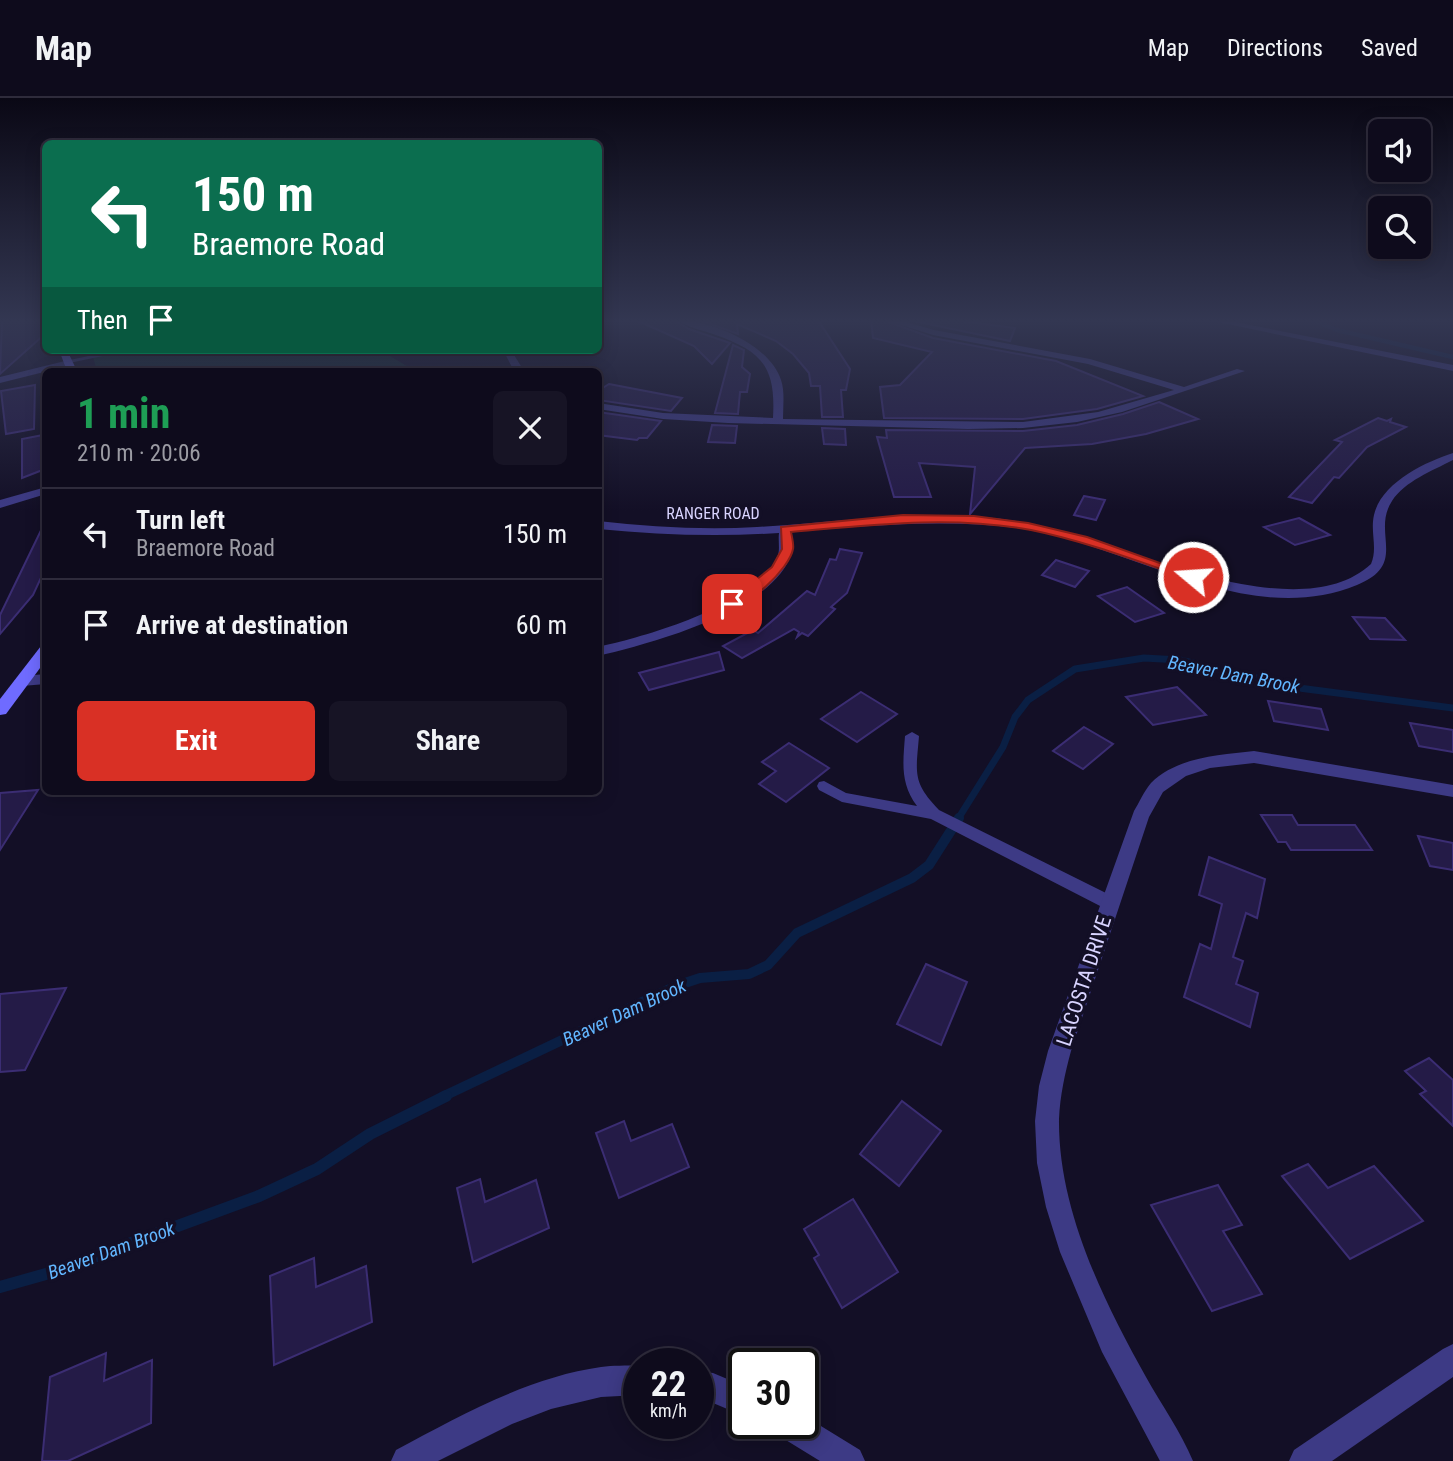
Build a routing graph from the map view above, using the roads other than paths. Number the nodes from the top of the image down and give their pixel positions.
1 (776, 384) edge
2 (1162, 384) edge
3 (1202, 384) edge
4 (1183, 390) junction
5 (602, 407) edge
6 (778, 421) junction
7 (1453, 456) edge
8 (42, 491) edge
9 (0, 503) edge
10 (602, 525) edge
11 (785, 530) junction
12 (602, 651) edge
13 (42, 654) edge
14 (42, 679) edge
15 (22, 681) junction
16 (0, 710) edge
17 (912, 736) dead end
18 (824, 786) dead end
19 (1453, 791) edge
20 (934, 814) junction
21 (1110, 903) junction
22 (1453, 1359) edge
23 (623, 1381) edge
24 (813, 1439) edge
25 (407, 1461) edge
26 (849, 1461) edge
27 (1177, 1461) edge
28 (1305, 1461) edge

1 - 6 street
2 - 4 street
3 - 4 street
4 - 6 street
5 - 6 street
7 - 11 street, RANGER ROAD
8 - 9 street
10 - 11 street, RANGER ROAD
11 - 12 street
13 - 15 street
14 - 15 street
15 - 16 street
17 - 20 lane
18 - 20 lane
19 - 21 street, LACOSTA DRIVE
20 - 21 lane
21 - 27 street, LACOSTA DRIVE
22 - 28 street
23 - 25 street
24 - 26 street

